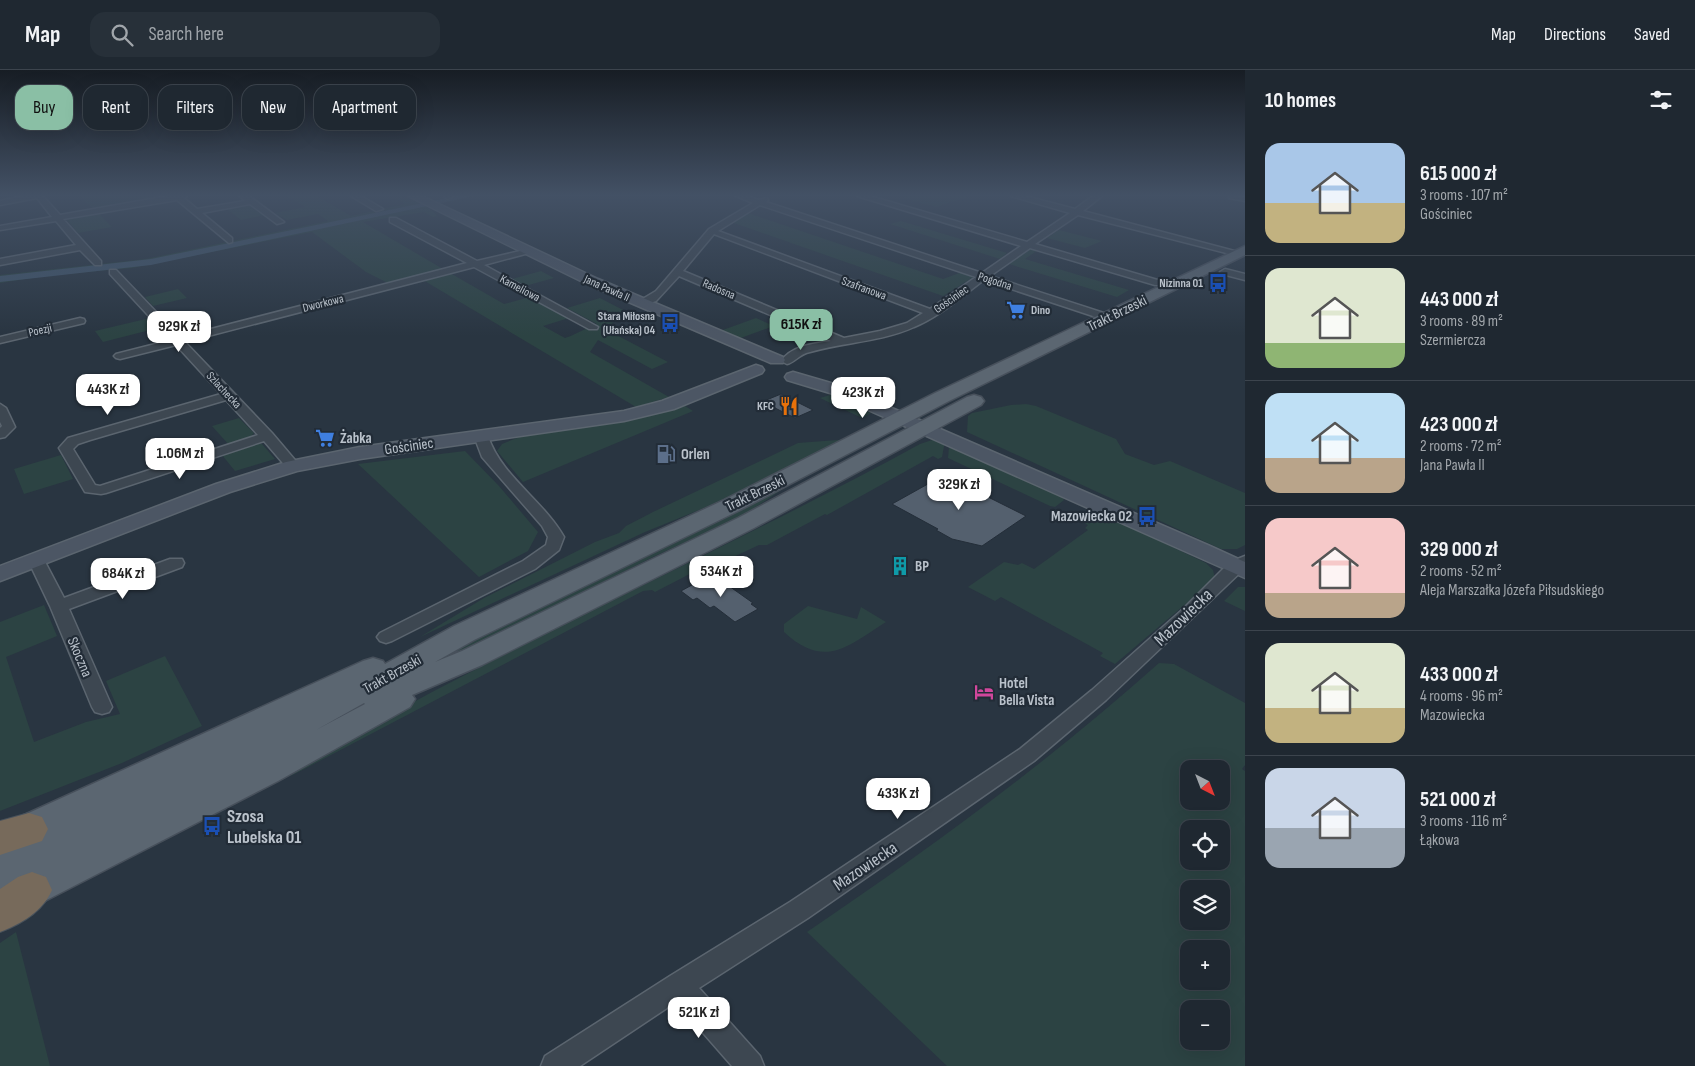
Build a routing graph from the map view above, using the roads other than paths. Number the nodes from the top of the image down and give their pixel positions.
1 (78, 242) edge
2 (435, 242) edge
3 (508, 242) edge
4 (702, 242) edge
5 (743, 242) edge
6 (879, 242) edge
7 (1016, 242) edge
8 (1033, 242) edge
9 (1194, 242) edge
10 (1028, 246) junction
11 (82, 247) junction
12 (526, 251) junction
13 (1243, 255) edge
14 (0, 262) edge
15 (98, 263) dead end
16 (475, 264) junction
17 (113, 272) dead end
18 (677, 272) junction
19 (1225, 272) junction
20 (984, 277) junction
21 (1245, 277) edge
22 (1158, 283) dead end
23 (641, 303) junction
24 (932, 313) junction
25 (1109, 318) junction
26 (80, 321) dead end
27 (593, 327) dead end
28 (0, 340) edge
29 (177, 340) junction
30 (843, 342) junction
31 (120, 356) dead end
32 (772, 371) junction
33 (229, 395) junction
34 (0, 408) edge
35 (918, 421) junction
36 (0, 434) edge
37 (267, 436) junction
38 (481, 436) junction
39 (293, 466) junction
40 (36, 560) junction
41 (176, 563) dead end
42 (1242, 566) edge
43 (0, 574) edge
44 (59, 606) junction
45 (386, 637) dead end
46 (468, 646) junction
47 (102, 706) dead end
48 (10, 837) edge
49 (11, 891) edge
50 (0, 913) edge
51 (679, 984) junction
52 (555, 1066) edge
53 (750, 1066) edge

1 - 11 street
2 - 16 street, Kameliowa
3 - 12 street, Jana Pawła II
4 - 18 street
5 - 24 street, Szafranowa
6 - 20 street, Pogodna
7 - 10 street
8 - 10 street, Gościniec
9 - 13 street
10 - 20 street, Gościniec
10 - 22 street
11 - 14 street
11 - 15 street
12 - 16 street, Dworkowa
12 - 23 street, Jana Pawła II
13 - 19 main road, Trakt Brzeski
13 - 25 main road, Trakt Brzeski
16 - 27 street, Kameliowa
16 - 29 street, Dworkowa
17 - 29 street, Szlachecka
18 - 23 street
18 - 30 street, Radosna
19 - 21 street
19 - 35 main road, Trakt Brzeski
20 - 24 street, Gościniec
20 - 25 street, Pogodna
23 - 32 street, Jana Pawła II
24 - 30 street, Gościniec
25 - 35 main road, Trakt Brzeski
26 - 28 street, Poezji
29 - 31 street, Dworkowa
29 - 33 street, Szlachecka
30 - 32 street, Gościniec
32 - 35 street, Jana Pawła II
32 - 38 street, Gościniec
33 - 37 street, Szlachecka
33 - 37 street
34 - 36 street
35 - 42 street, Jana Pawła II
35 - 46 main road, Trakt Brzeski
37 - 39 street, Szlachecka
38 - 39 street, Gościniec
38 - 45 street
39 - 40 street, Gościniec
40 - 43 street, Gościniec
40 - 44 street, Skoczna
41 - 44 street
42 - 51 street, Mazowiecka
44 - 47 street, Skoczna
46 - 48 main road
46 - 49 main road, Trakt Brzeski
46 - 49 main road
49 - 50 highway
51 - 52 street, Mazowiecka
51 - 53 street

